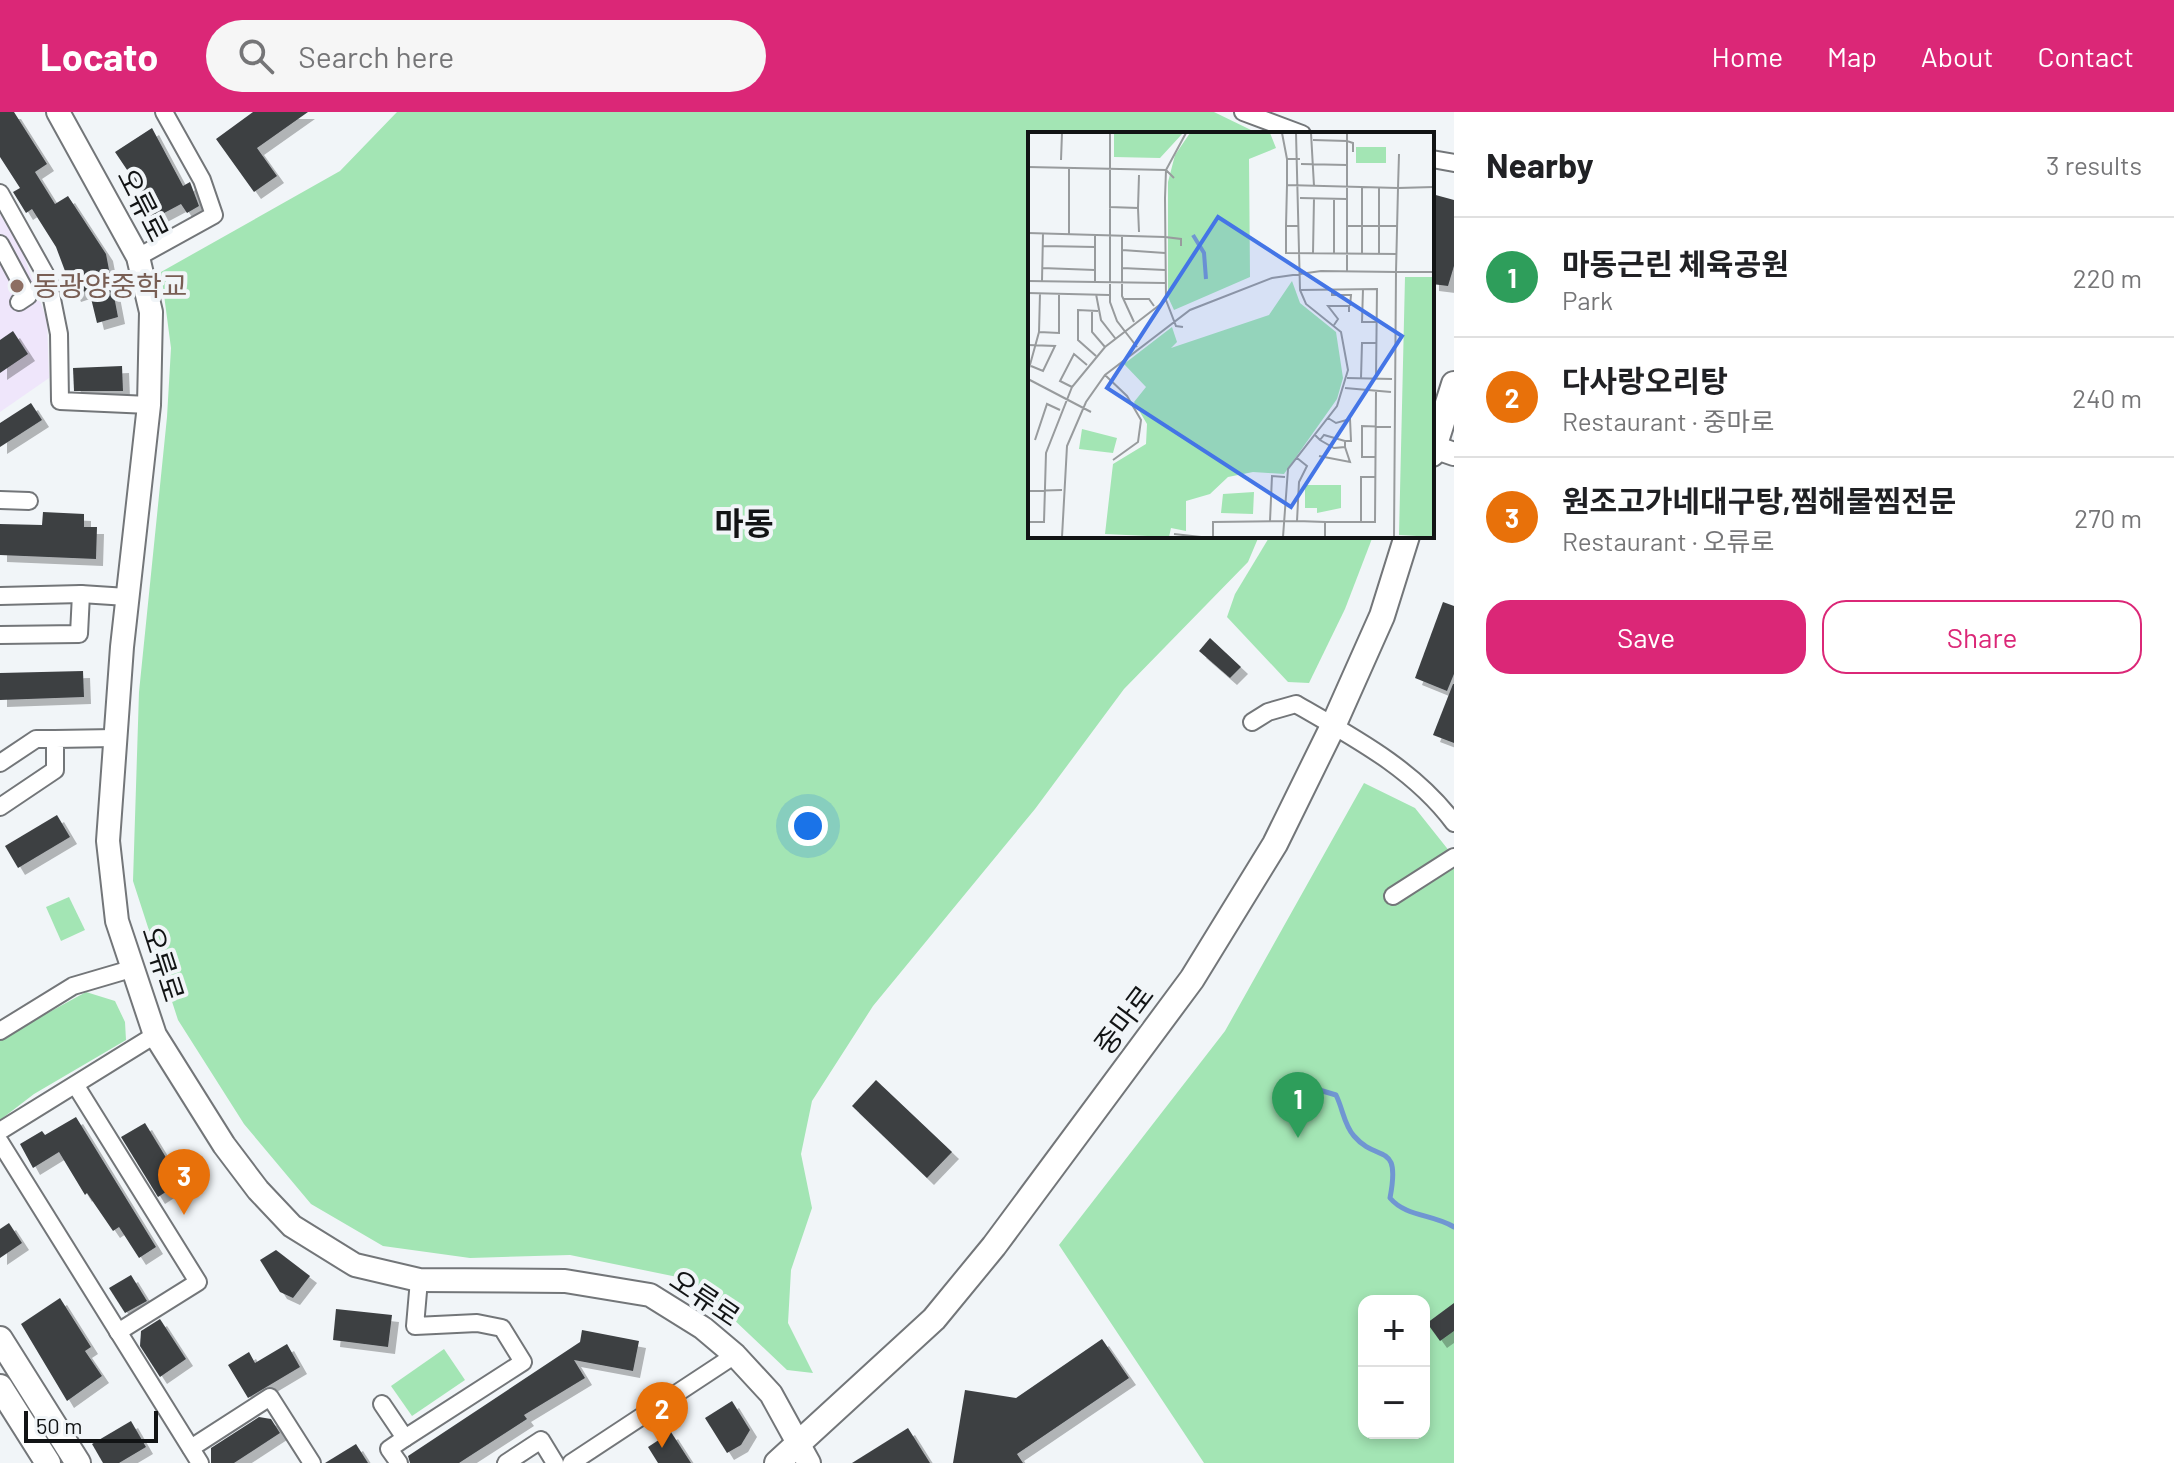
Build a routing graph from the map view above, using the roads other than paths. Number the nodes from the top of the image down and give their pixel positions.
1 (58, 112) edge
2 (164, 112) edge
3 (1243, 112) edge
4 (1297, 132) edge
5 (1434, 159) edge
6 (1454, 163) edge
7 (0, 193) edge
8 (0, 244) edge
9 (138, 257) junction
10 (19, 302) dead end
11 (1454, 384) edge
12 (149, 405) junction
13 (1440, 451) edge
14 (0, 500) edge
15 (29, 501) dead end
16 (1406, 538) edge
17 (81, 594) junction
18 (0, 596) edge
19 (127, 597) junction
20 (0, 635) edge
21 (1252, 722) dead end
22 (1333, 726) junction
23 (115, 738) junction
24 (55, 739) junction
25 (0, 763) edge
26 (0, 807) edge
27 (1451, 810) edge
28 (1454, 857) edge
29 (1393, 896) dead end
30 (131, 969) junction
31 (0, 1031) edge
32 (155, 1035) junction
33 (76, 1086) junction
34 (0, 1131) edge
35 (0, 1142) edge
36 (419, 1280) junction
37 (118, 1332) junction
38 (0, 1339) edge
39 (735, 1355) junction
40 (0, 1387) edge
41 (382, 1404) dead end
42 (405, 1438) junction
43 (191, 1448) junction
44 (803, 1455) edge
45 (48, 1463) edge
46 (78, 1463) edge
47 (200, 1463) edge
48 (312, 1463) edge
49 (399, 1463) edge
50 (506, 1463) edge
51 (555, 1463) edge
52 (571, 1463) edge
53 (777, 1463) edge

1 - 9 street, 오류로
2 - 9 street
3 - 4 street
5 - 6 street
7 - 12 street
8 - 10 street
9 - 12 street, 오류로
11 - 13 main road
12 - 19 street, 오류로
14 - 15 street
16 - 22 main road, 중마로
17 - 18 street
17 - 19 street
17 - 20 street
19 - 23 street, 오류로
21 - 22 street
22 - 27 street
22 - 44 main road, 중마로
23 - 24 street
23 - 30 street, 오류로
24 - 25 street
24 - 26 street
28 - 29 street
30 - 31 street
30 - 32 street, 오류로
32 - 33 street
32 - 36 street, 오류로
33 - 34 street
33 - 37 street
35 - 37 street
36 - 39 street, 오류로
36 - 42 street
37 - 43 street
38 - 46 main road
39 - 44 street, 오류로
39 - 52 street
40 - 45 main road
41 - 42 street
42 - 49 street
43 - 47 street
43 - 48 street
44 - 53 main road, 중마로
50 - 51 street

